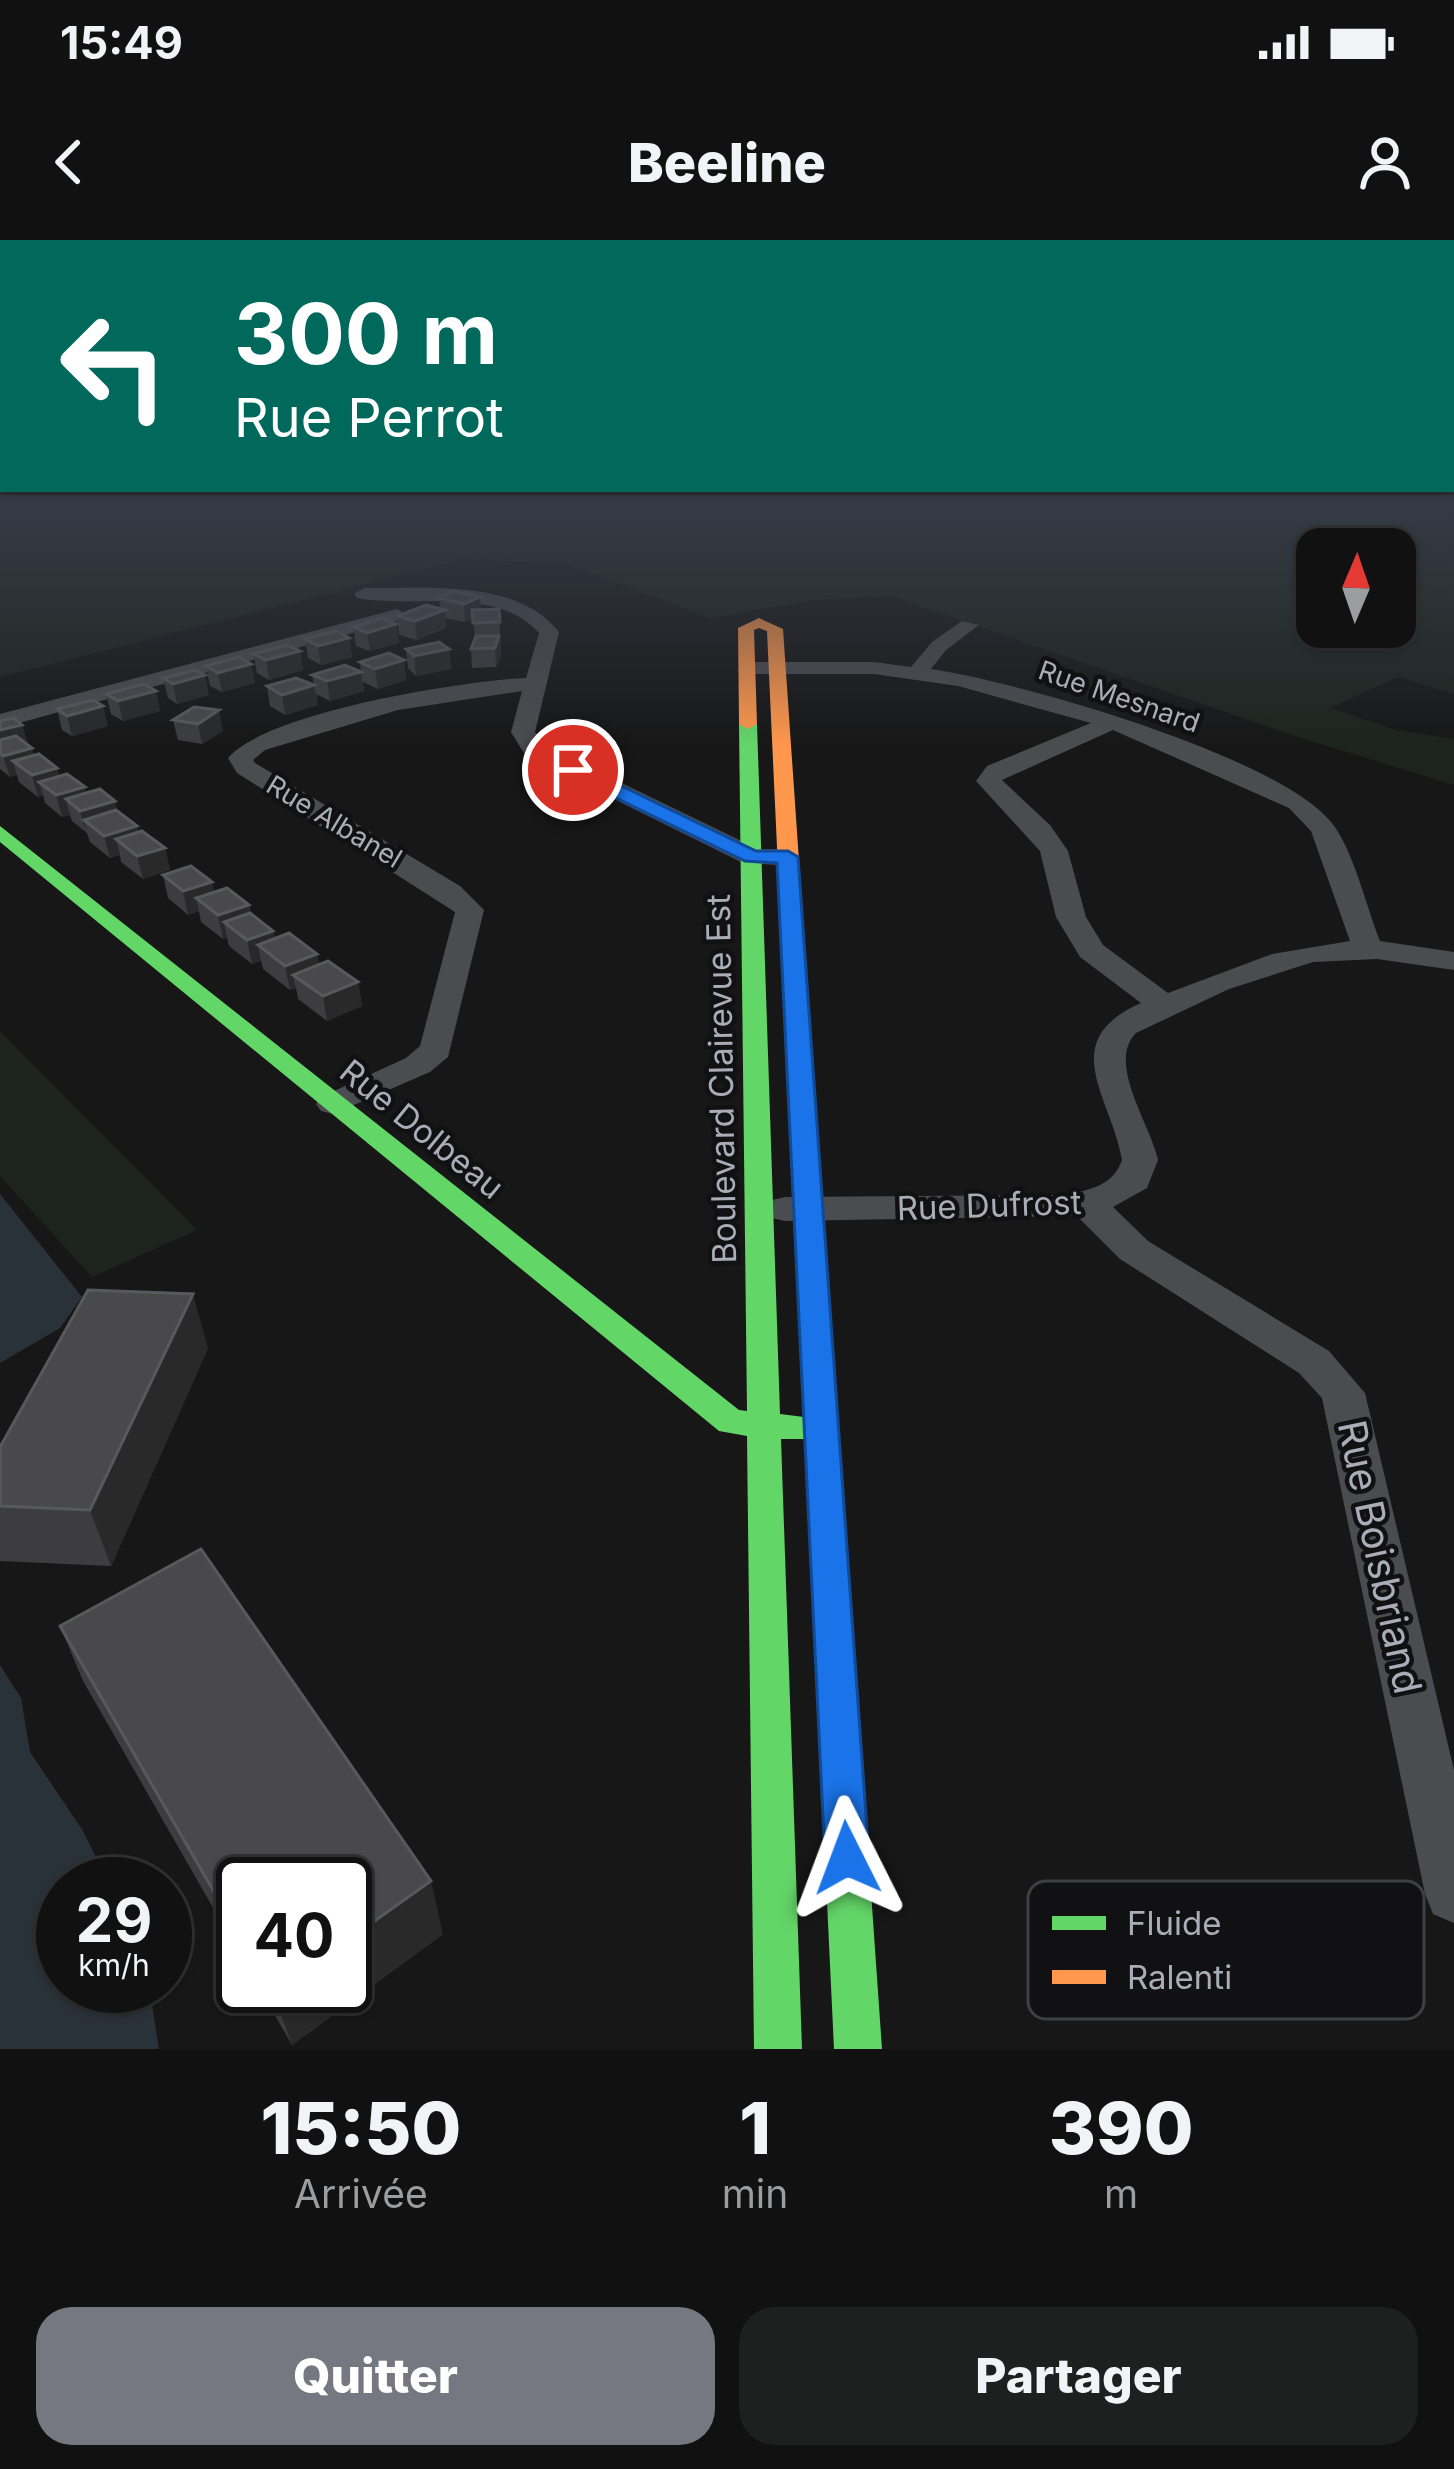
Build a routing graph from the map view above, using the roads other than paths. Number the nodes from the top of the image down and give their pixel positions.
1 (364, 594) dead end
2 (417, 597) junction
3 (969, 625) dead end
4 (763, 668) junction
5 (917, 672) junction
6 (535, 684) junction
7 (0, 721) edge
8 (1113, 722) junction
9 (0, 832) edge
10 (752, 857) junction
11 (788, 857) junction
12 (1368, 949) junction
13 (1454, 961) edge
14 (1165, 1006) junction
15 (333, 1103) junction
16 (1087, 1204) junction
17 (811, 1209) junction
18 (759, 1210) junction
19 (765, 1427) junction
20 (822, 1428) junction
21 (1454, 1894) edge
22 (778, 2049) edge
23 (858, 2049) edge

1 - 2 street
2 - 6 street
2 - 7 street
3 - 5 street
4 - 5 street, Rue Mesnard
4 - 10 street, Boulevard Clairevue Est
4 - 11 street
5 - 8 street, Rue Mesnard
6 - 10 street
6 - 15 street, Rue Albanel
8 - 12 street, Rue Mesnard
8 - 14 street
9 - 15 street, Rue Dolbeau
10 - 11 street
10 - 18 street, Boulevard Clairevue Est
11 - 17 street
12 - 13 street, Rue Dufrost
12 - 14 street, Rue Dufrost
14 - 16 street, Rue Dufrost
15 - 19 street, Rue Dolbeau
16 - 17 street, Rue Dufrost
16 - 21 street, Rue Boisbriand
17 - 18 street, Rue Dufrost
17 - 20 street
18 - 19 street, Boulevard Clairevue Est
19 - 20 street, Rue Dolbeau
19 - 22 street, Boulevard Clairevue Est
20 - 23 street

